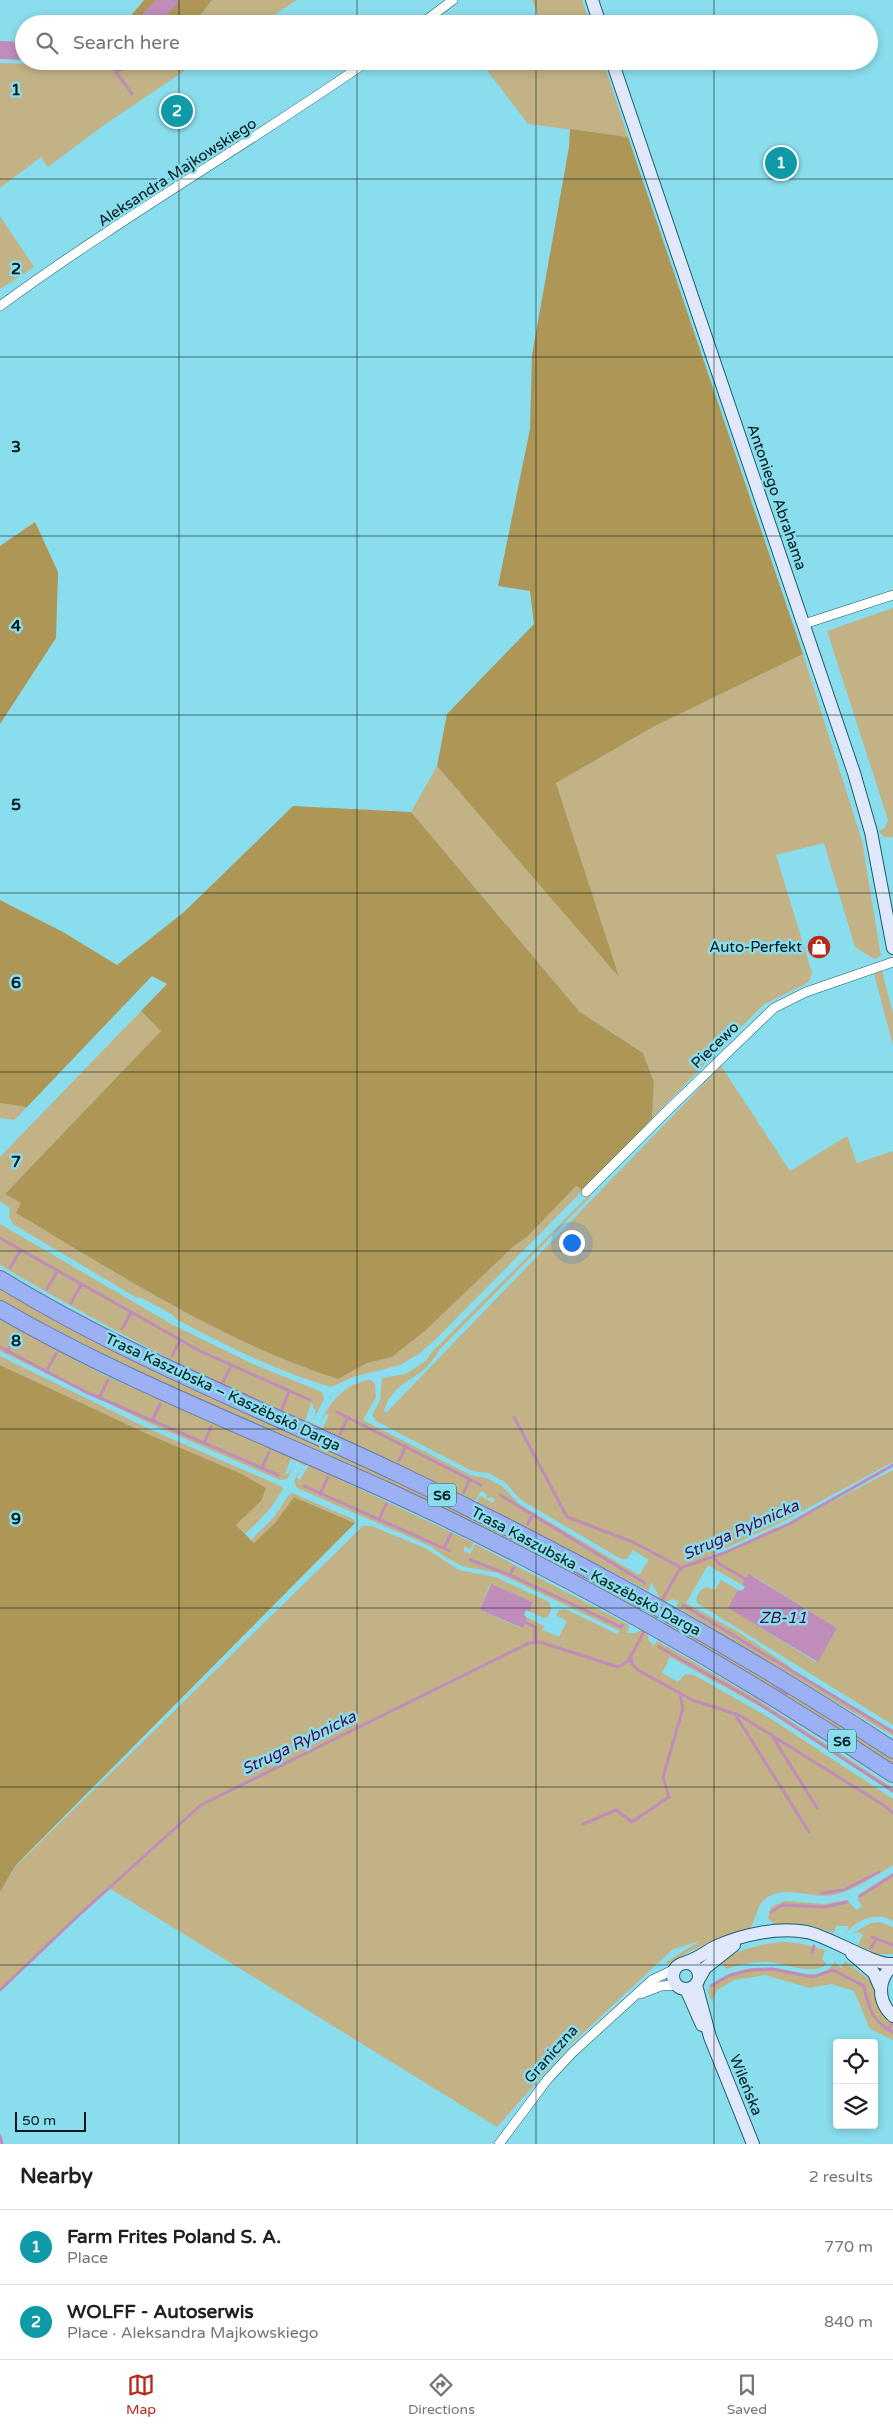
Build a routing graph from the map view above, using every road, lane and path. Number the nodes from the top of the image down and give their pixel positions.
1 (453, 0) edge
2 (592, 0) edge
3 (433, 15) edge
4 (597, 15) edge
5 (355, 70) edge
6 (615, 70) edge
7 (0, 306) edge
8 (893, 595) edge
9 (804, 624) junction
10 (893, 948) edge
11 (893, 962) edge
12 (586, 1192) dead end
13 (0, 1279) edge
14 (0, 1309) edge
15 (893, 1750) edge
16 (893, 1774) edge
17 (746, 1937) junction
18 (845, 1947) junction
19 (893, 1965) edge
20 (680, 1966) junction
21 (690, 1984) junction
22 (880, 1987) junction
23 (637, 1995) junction
24 (893, 2016) edge
25 (499, 2144) edge
26 (752, 2144) edge

1 - 3 street
2 - 4 main road
5 - 7 street, Aleksandra Majkowskiego
6 - 9 main road, Antoniego Abrahama
8 - 9 street
9 - 10 main road, Antoniego Abrahama
11 - 12 street, Piecewo
13 - 15 highway, Trasa Kaszubska – Kaszëbskô Darga / S6
14 - 16 highway, Trasa Kaszubska – Kaszëbskô Darga / S6
17 - 18 main road, Graniczna
17 - 20 main road, Graniczna
17 - 21 main road, Graniczna
18 - 19 main road, Graniczna
18 - 22 main road, Graniczna
19 - 22 main road
20 - 21 main road, Wileńska
20 - 21 main road
20 - 23 street, Graniczna
21 - 23 street, Graniczna
21 - 26 main road, Wileńska
22 - 24 main road, Graniczna
23 - 25 street, Graniczna

